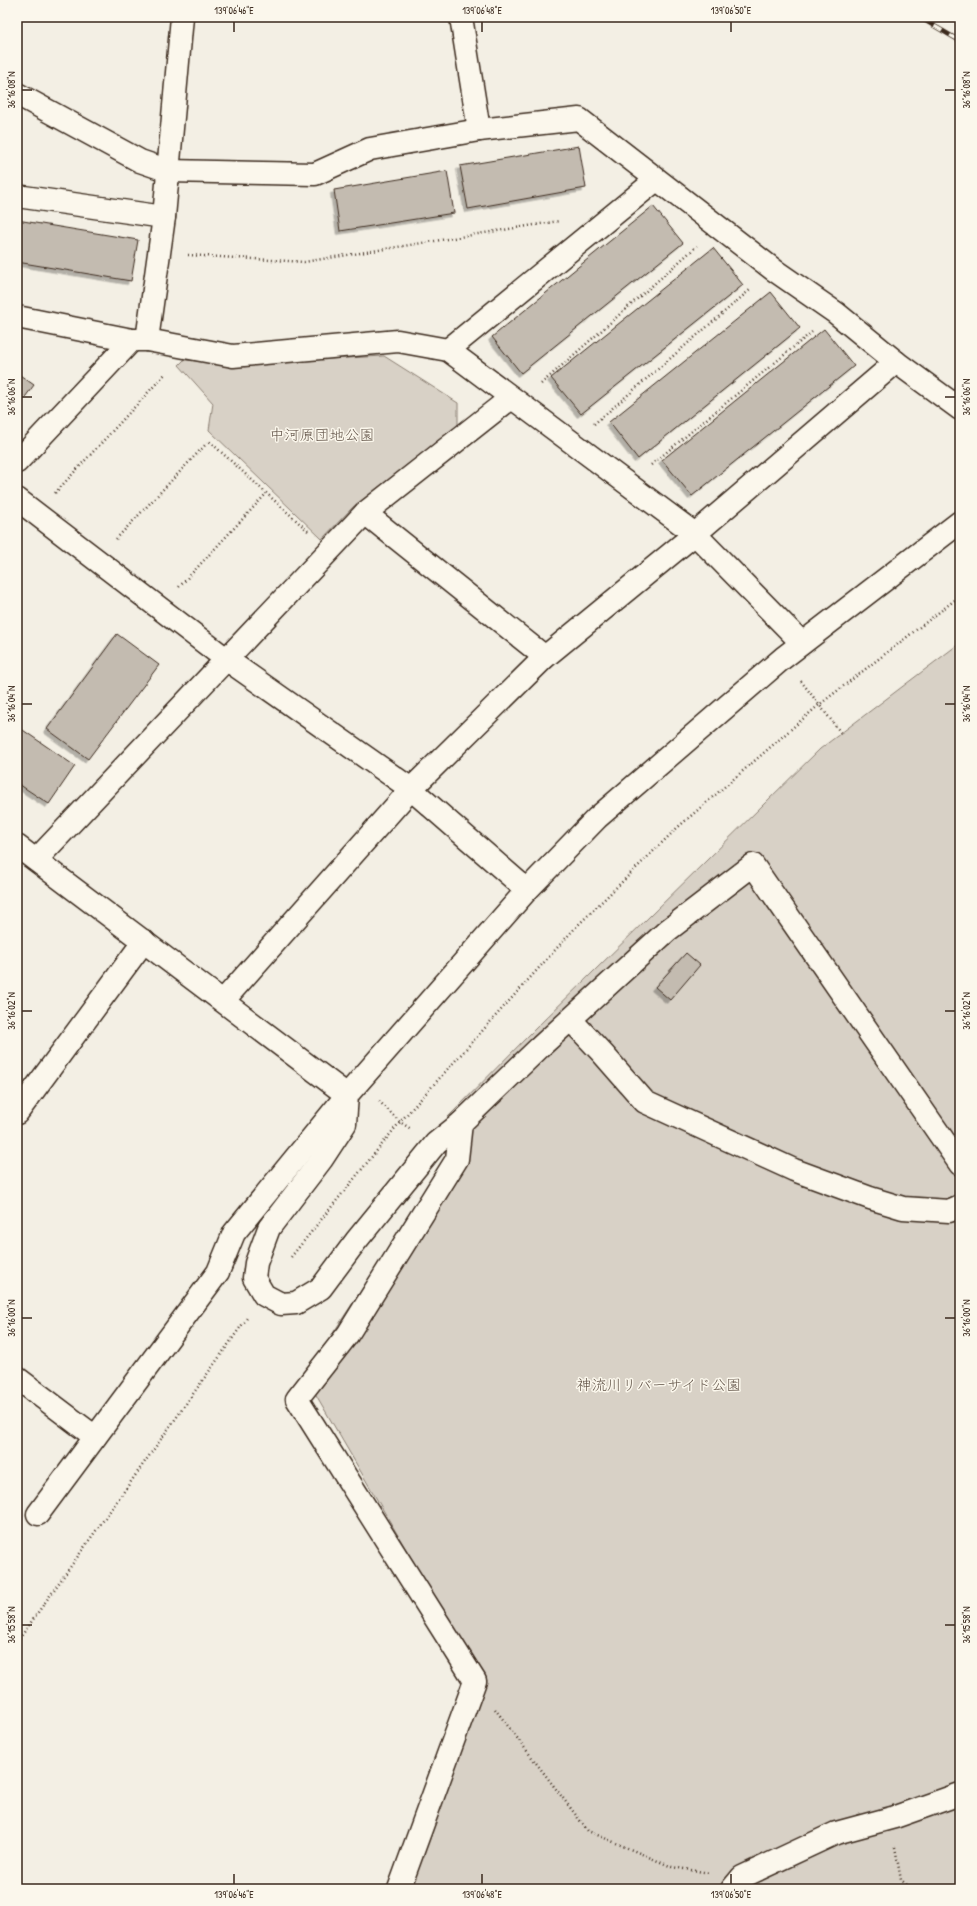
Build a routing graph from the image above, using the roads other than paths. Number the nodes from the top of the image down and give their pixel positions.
1 (182, 17) edge
2 (461, 17) edge
3 (17, 94) edge
4 (479, 130) junction
5 (169, 171) junction
6 (656, 180) junction
7 (17, 196) edge
8 (164, 217) junction
9 (17, 317) edge
10 (139, 340) junction
11 (448, 350) junction
12 (896, 362) junction
13 (515, 401) junction
14 (960, 409) edge
15 (17, 462) edge
16 (17, 500) edge
17 (365, 513) junction
18 (960, 522) edge
19 (695, 534) junction
20 (802, 643) junction
21 (545, 657) junction
22 (226, 659) junction
23 (411, 789) junction
24 (24, 856) edge
25 (527, 890) junction
26 (144, 941) junction
27 (223, 1001) junction
28 (571, 1020) junction
29 (347, 1095) junction
30 (17, 1113) edge
31 (461, 1123) junction
32 (960, 1164) edge
33 (960, 1206) edge
34 (17, 1378) edge
35 (95, 1436) junction
36 (38, 1514) dead end
37 (960, 1794) edge
38 (737, 1883) edge
39 (399, 1889) edge

1 - 5 street
2 - 4 street
3 - 5 street
4 - 5 street
4 - 6 street
5 - 8 street
6 - 11 street
6 - 12 street
7 - 8 street
8 - 10 street
9 - 10 street
10 - 11 street
10 - 15 street
11 - 13 street
12 - 14 street
12 - 19 street
13 - 17 street
13 - 19 street
16 - 22 street
17 - 21 street
17 - 22 street
18 - 20 street
19 - 20 street
19 - 21 street
20 - 25 street
21 - 23 street
22 - 23 street
22 - 24 street
23 - 25 street
23 - 27 street
24 - 26 street
25 - 29 street
26 - 27 street
26 - 30 street
27 - 29 street
28 - 31 street
28 - 32 street
28 - 33 street
29 - 31 street
29 - 35 street
31 - 39 street
34 - 35 street
35 - 36 street
37 - 38 street

